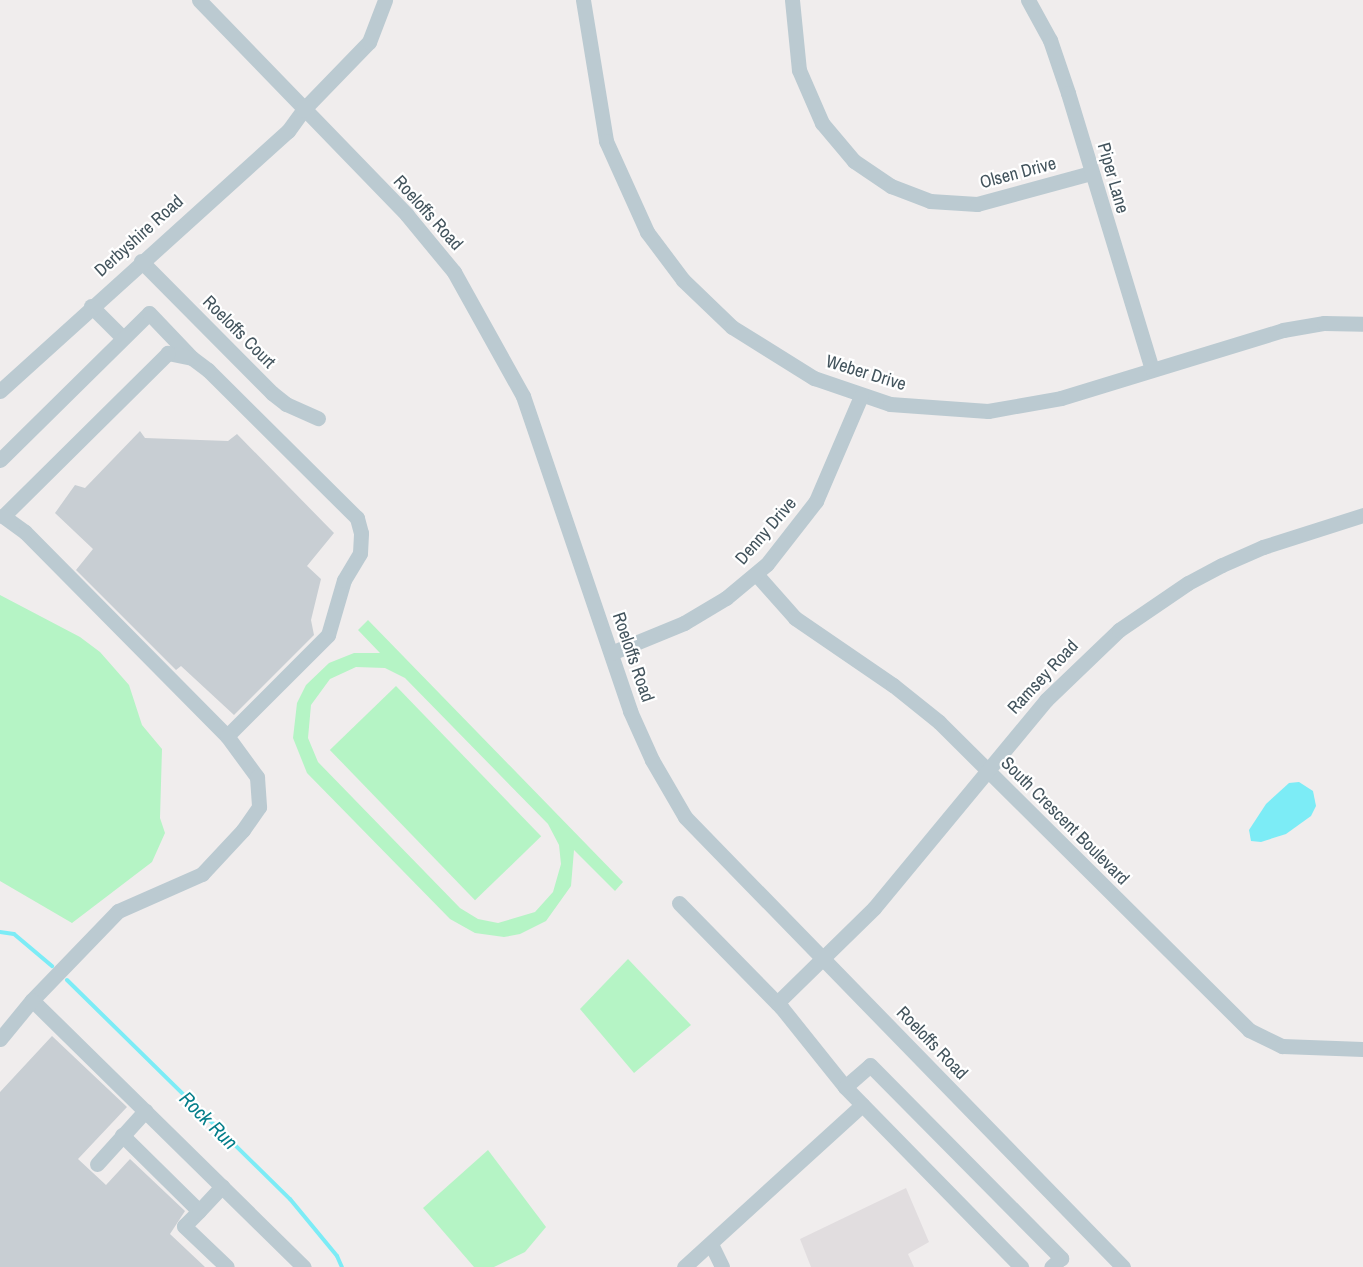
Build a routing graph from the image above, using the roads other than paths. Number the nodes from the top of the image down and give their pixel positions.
1 (199, 0) edge
2 (385, 0) edge
3 (583, 0) edge
4 (792, 0) edge
5 (1028, 0) edge
6 (303, 110) junction
7 (1091, 173) junction
8 (141, 261) junction
9 (91, 306) junction
10 (1363, 324) edge
11 (123, 338) junction
12 (192, 358) junction
13 (1152, 370) junction
14 (1, 387) edge
15 (861, 396) junction
16 (318, 418) dead end
17 (0, 460) edge
18 (1363, 515) edge
19 (1, 516) edge
20 (756, 574) junction
21 (611, 653) junction
22 (227, 736) junction
23 (988, 771) junction
24 (679, 903) dead end
25 (824, 961) junction
26 (32, 1000) junction
27 (777, 1003) junction
28 (0, 1039) edge
29 (1363, 1048) edge
30 (845, 1087) junction
31 (862, 1105) junction
32 (145, 1111) junction
33 (122, 1136) junction
34 (97, 1164) dead end
35 (222, 1186) junction
36 (199, 1211) junction
37 (711, 1244) junction
38 (1117, 1265) edge
39 (227, 1267) edge
40 (304, 1267) edge
41 (684, 1267) edge
42 (722, 1267) edge
43 (1021, 1267) edge
44 (1051, 1267) edge

1 - 6 street, Roeloffs Road
2 - 6 street
3 - 15 street, Weber Drive
4 - 7 street, Olsen Drive
5 - 7 street, Piper Lane
6 - 8 street, Derbyshire Road
6 - 21 street, Roeloffs Road
7 - 13 street, Piper Lane
8 - 9 street, Derbyshire Road
8 - 16 street, Roeloffs Court
9 - 11 street
9 - 14 street, Derbyshire Road
10 - 13 street, Weber Drive
11 - 12 street
11 - 17 street
12 - 19 street
12 - 22 street
13 - 15 street, Weber Drive
15 - 20 street, Denny Drive
18 - 23 street, Ramsey Road
19 - 22 street
20 - 21 street, Denny Drive
20 - 23 street, South Crescent Boulevard
21 - 25 street, Roeloffs Road
22 - 26 street
23 - 25 street, Ramsey Road
23 - 29 street, South Crescent Boulevard
24 - 27 street
25 - 27 street, Ramsey Road
25 - 38 street, Roeloffs Road
26 - 28 street
26 - 32 street
27 - 30 street
30 - 31 street
30 - 44 street
31 - 37 street
31 - 43 street
32 - 33 street
32 - 35 street
33 - 34 street
33 - 36 street
35 - 36 street
35 - 40 street
36 - 39 street
37 - 41 street
37 - 42 street

